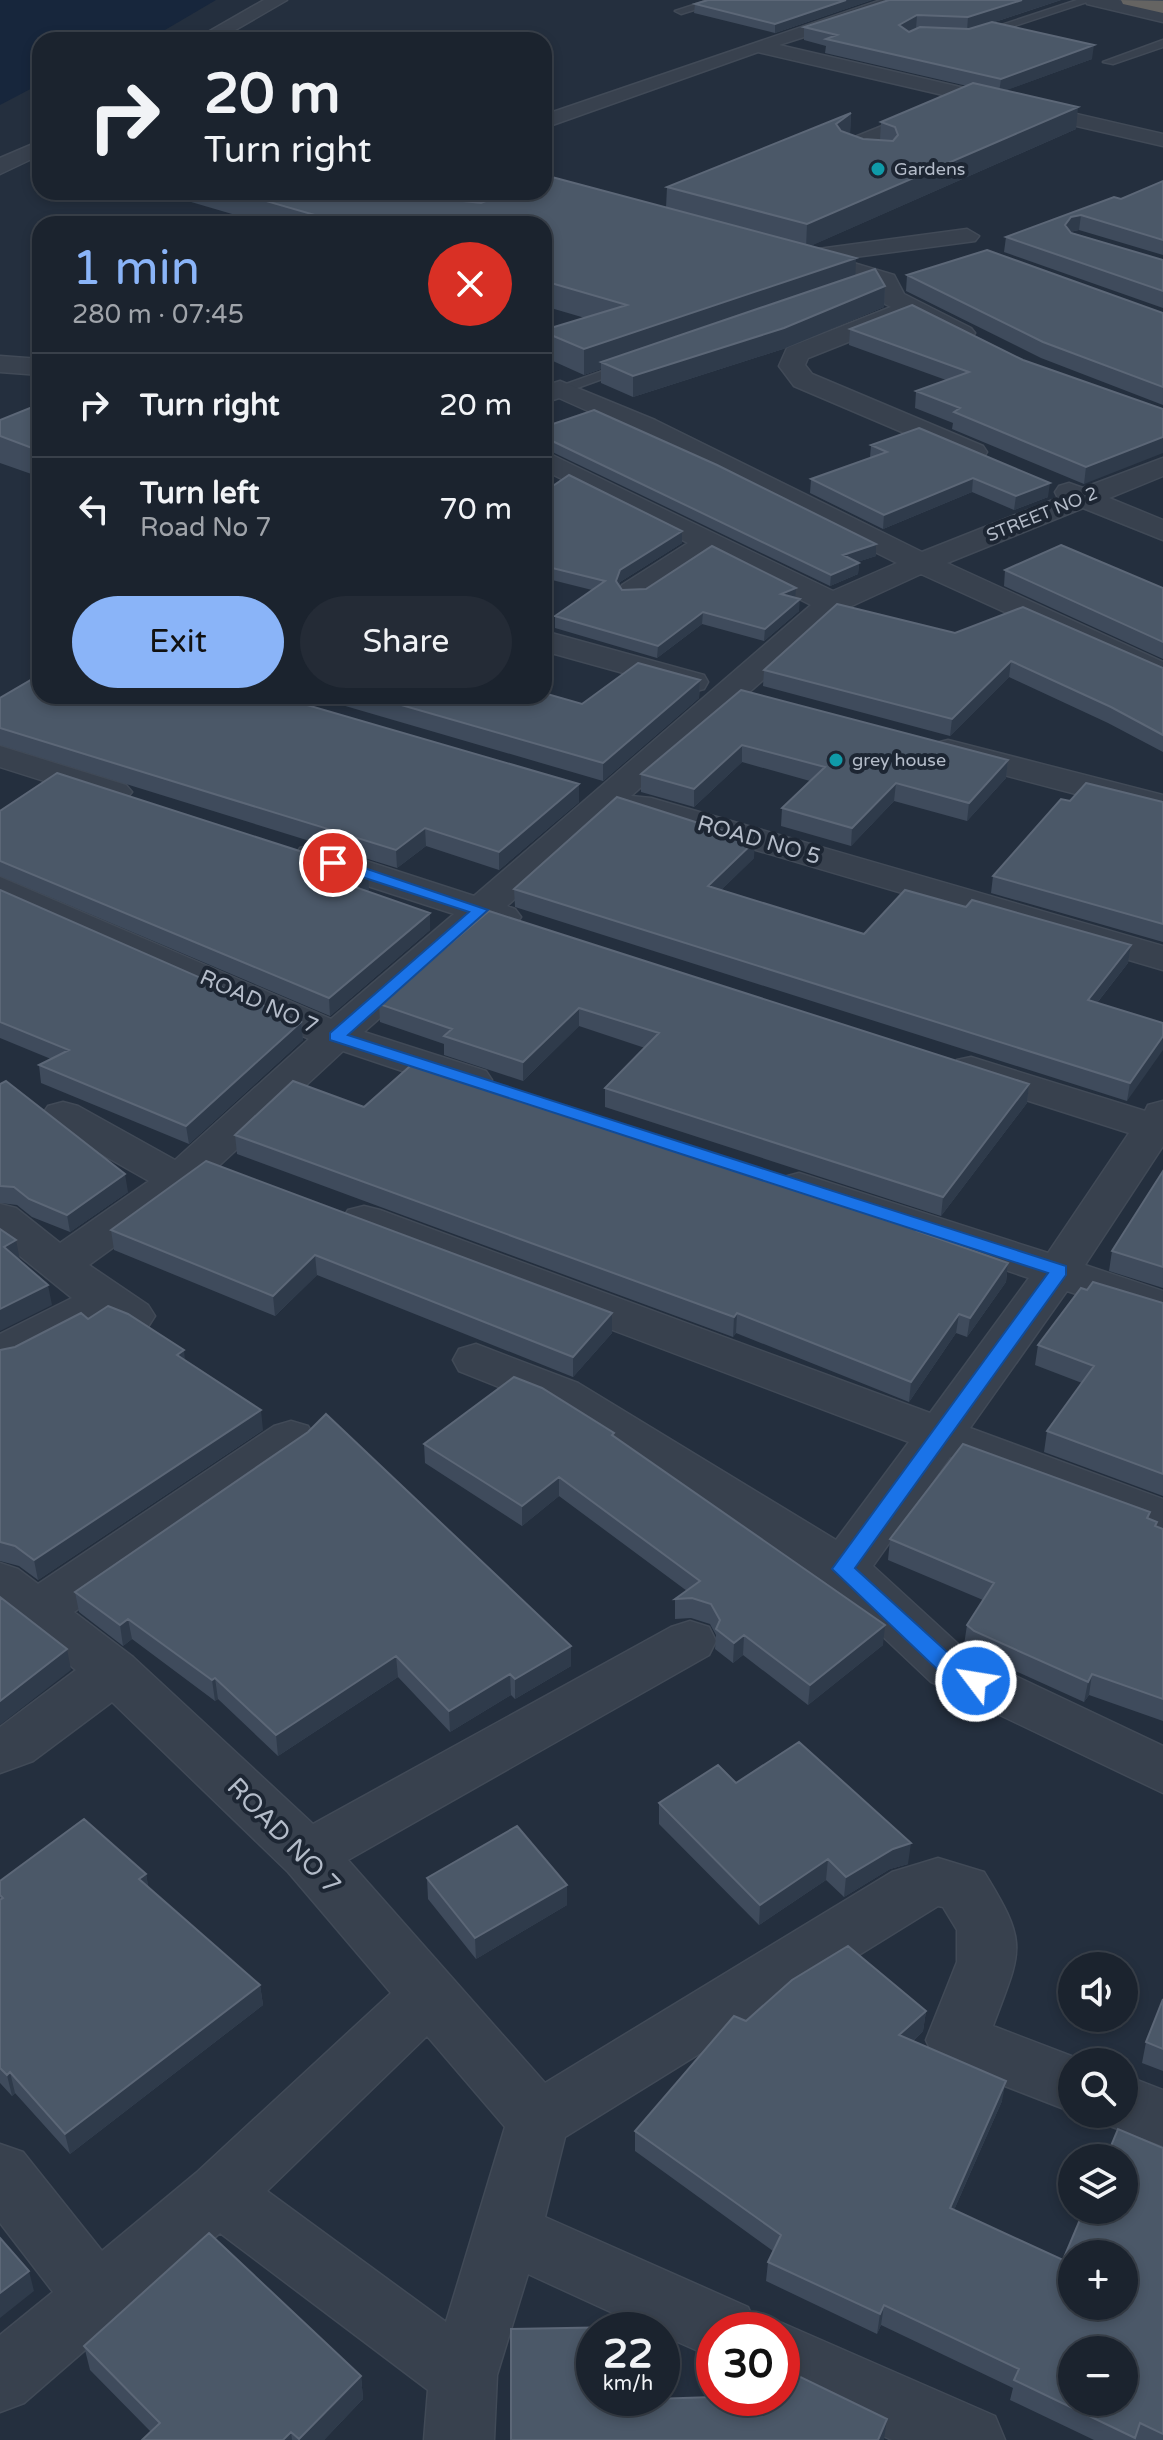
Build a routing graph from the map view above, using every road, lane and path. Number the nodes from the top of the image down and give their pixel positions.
1 (278, 0) edge
2 (721, 0) edge
3 (900, 0) edge
4 (1088, 0) edge
5 (1094, 0) edge
6 (1130, 0) edge
7 (1163, 7) edge
8 (681, 11) dead end
9 (1163, 16) edge
10 (219, 32) edge
11 (959, 37) edge
12 (1163, 43) edge
13 (757, 46) junction
14 (1109, 62) dead end
15 (969, 95) junction
16 (552, 119) edge
17 (1163, 122) edge
18 (1134, 133) junction
19 (1163, 140) edge
20 (32, 151) edge
21 (883, 156) edge
22 (0, 167) edge
23 (967, 236) dead end
24 (775, 248) edge
25 (806, 256) junction
26 (885, 280) junction
27 (856, 290) edge
28 (912, 308) junction
29 (978, 341) edge
30 (649, 359) edge
31 (0, 364) edge
32 (32, 366) edge
33 (552, 392) edge
34 (997, 462) edge
35 (552, 463) edge
36 (1163, 466) edge
37 (573, 474) junction
38 (1040, 479) edge
39 (552, 488) edge
40 (1083, 497) junction
41 (1163, 531) edge
42 (708, 543) junction
43 (921, 563) junction
44 (633, 592) edge
45 (832, 603) junction
46 (552, 643) edge
47 (1163, 674) edge
48 (746, 696) junction
49 (916, 741) edge
50 (0, 756) edge
51 (565, 784) edge
52 (610, 797) junction
53 (146, 802) edge
54 (1163, 806) edge
55 (283, 846) edge
56 (0, 888) edge
57 (480, 910) junction
58 (540, 929) edge
59 (1163, 958) edge
60 (336, 1036) junction
61 (945, 1060) edge
62 (502, 1090) edge
63 (63, 1115) dead end
64 (1160, 1124) edge
65 (190, 1170) junction
66 (758, 1173) edge
67 (245, 1176) edge
68 (319, 1203) edge
69 (0, 1218) edge
70 (60, 1264) junction
71 (1059, 1270) junction
72 (1163, 1307) edge
73 (0, 1353) edge
74 (476, 1360) dead end
75 (938, 1434) junction
76 (291, 1438) dead end
77 (1163, 1518) edge
78 (843, 1569) junction
79 (19, 1596) edge
80 (690, 1641) dead end
81 (114, 1671) junction
82 (0, 1751) edge
83 (1163, 1771) edge
84 (308, 1855) junction
85 (428, 1996) junction
86 (1058, 2079) edge
87 (1138, 2108) edge
88 (1163, 2118) edge
89 (538, 2120) junction
90 (0, 2173) edge
91 (219, 2194) junction
92 (508, 2233) junction
93 (98, 2298) junction
94 (696, 2317) edge
95 (800, 2364) edge
96 (463, 2375) junction
97 (0, 2379) edge
98 (459, 2440) edge
99 (970, 2440) edge

1 - 10 street
2 - 8 lane
3 - 13 street
4 - 11 lane
5 - 9 street
6 - 7 highway
12 - 14 lane
13 - 15 street
13 - 16 street
15 - 18 street
15 - 21 street
17 - 18 street
18 - 19 street
20 - 22 street
23 - 25 street
24 - 25 street
25 - 26 street
26 - 27 lane
26 - 28 street
28 - 29 street
28 - 34 street
30 - 33 lane
31 - 32 street
33 - 43 street
35 - 37 street
36 - 40 street, STREET NO 2
37 - 39 street
37 - 42 street
38 - 40 street
40 - 41 street
40 - 43 street, STREET NO 2
42 - 44 street
42 - 45 street
43 - 45 street, STREET NO 2
43 - 47 street
45 - 48 street, STREET NO 2
46 - 48 street
48 - 52 street, STREET NO 2
49 - 54 street
50 - 53 street
51 - 52 street, ROAD NO 5
52 - 57 street, STREET NO 2
52 - 59 street, ROAD NO 5
55 - 57 street
56 - 60 street, ROAD NO 7
57 - 58 street
57 - 60 street, STREET NO 2
60 - 62 street, ROAD NO 7
60 - 65 street, STREET NO 2
61 - 64 street
63 - 65 street
64 - 71 street
65 - 67 street
65 - 70 street, STREET NO 2
66 - 71 street
68 - 75 street
69 - 70 street
70 - 73 street
71 - 72 street
71 - 75 street
74 - 78 street
75 - 77 street
75 - 78 street
76 - 79 street
78 - 83 street
79 - 81 street, ROAD NO 7
80 - 84 street
81 - 82 street
81 - 84 street, ROAD NO 7
84 - 85 street, ROAD NO 7
85 - 89 street, ROAD NO 7
85 - 91 street
86 - 89 street
87 - 88 street
89 - 92 street
90 - 93 street
91 - 93 street
91 - 96 street
92 - 94 street
92 - 96 street
93 - 97 street
95 - 99 street
96 - 98 street

